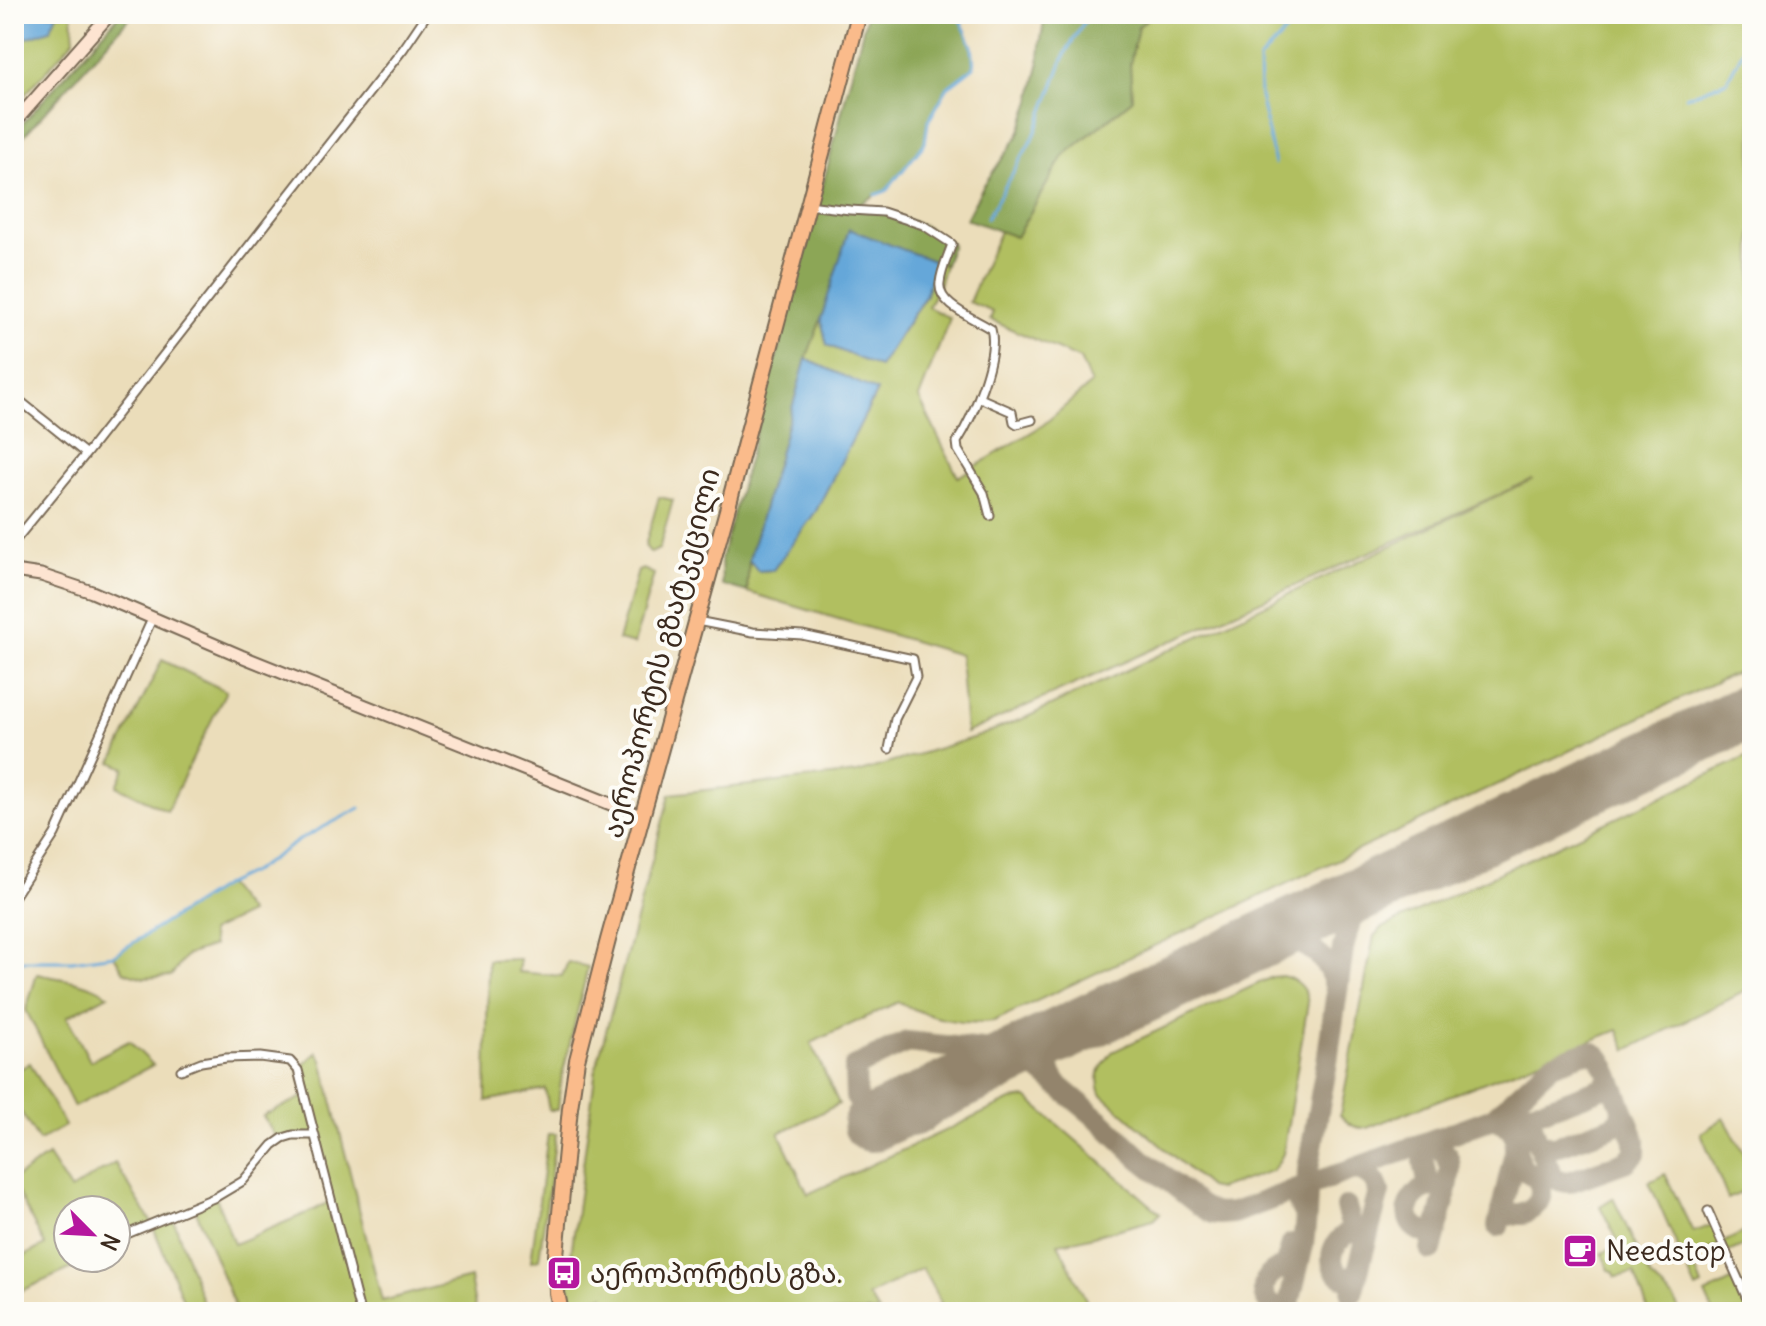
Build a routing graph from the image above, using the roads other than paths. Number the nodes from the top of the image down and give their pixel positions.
1 (110, 14) edge
2 (427, 14) edge
3 (859, 14) edge
4 (14, 123) edge
5 (808, 205) junction
6 (14, 396) edge
7 (980, 398) junction
8 (1032, 420) dead end
9 (86, 454) junction
10 (990, 516) dead end
11 (14, 542) edge
12 (14, 571) edge
13 (152, 619) junction
14 (697, 621) junction
15 (889, 749) dead end
16 (643, 817) junction
17 (14, 897) edge
18 (181, 1070) dead end
19 (315, 1135) junction
20 (1708, 1211) dead end
21 (132, 1232) edge
22 (1752, 1310) edge
23 (360, 1312) edge
24 (561, 1312) edge

1 - 4 street
2 - 9 street
3 - 5 highway, აეროპორტის გზატკეცილი
5 - 7 street
5 - 14 highway, აეროპორტის გზატკეცილი
6 - 9 street
7 - 8 street
7 - 10 street
9 - 11 street
12 - 13 street
13 - 16 street
13 - 17 street
14 - 15 street
14 - 16 highway, აეროპორტის გზატკეცილი
16 - 24 highway, აეროპორტის გზატკეცილი
18 - 19 street
19 - 21 street
19 - 23 street
20 - 22 street

